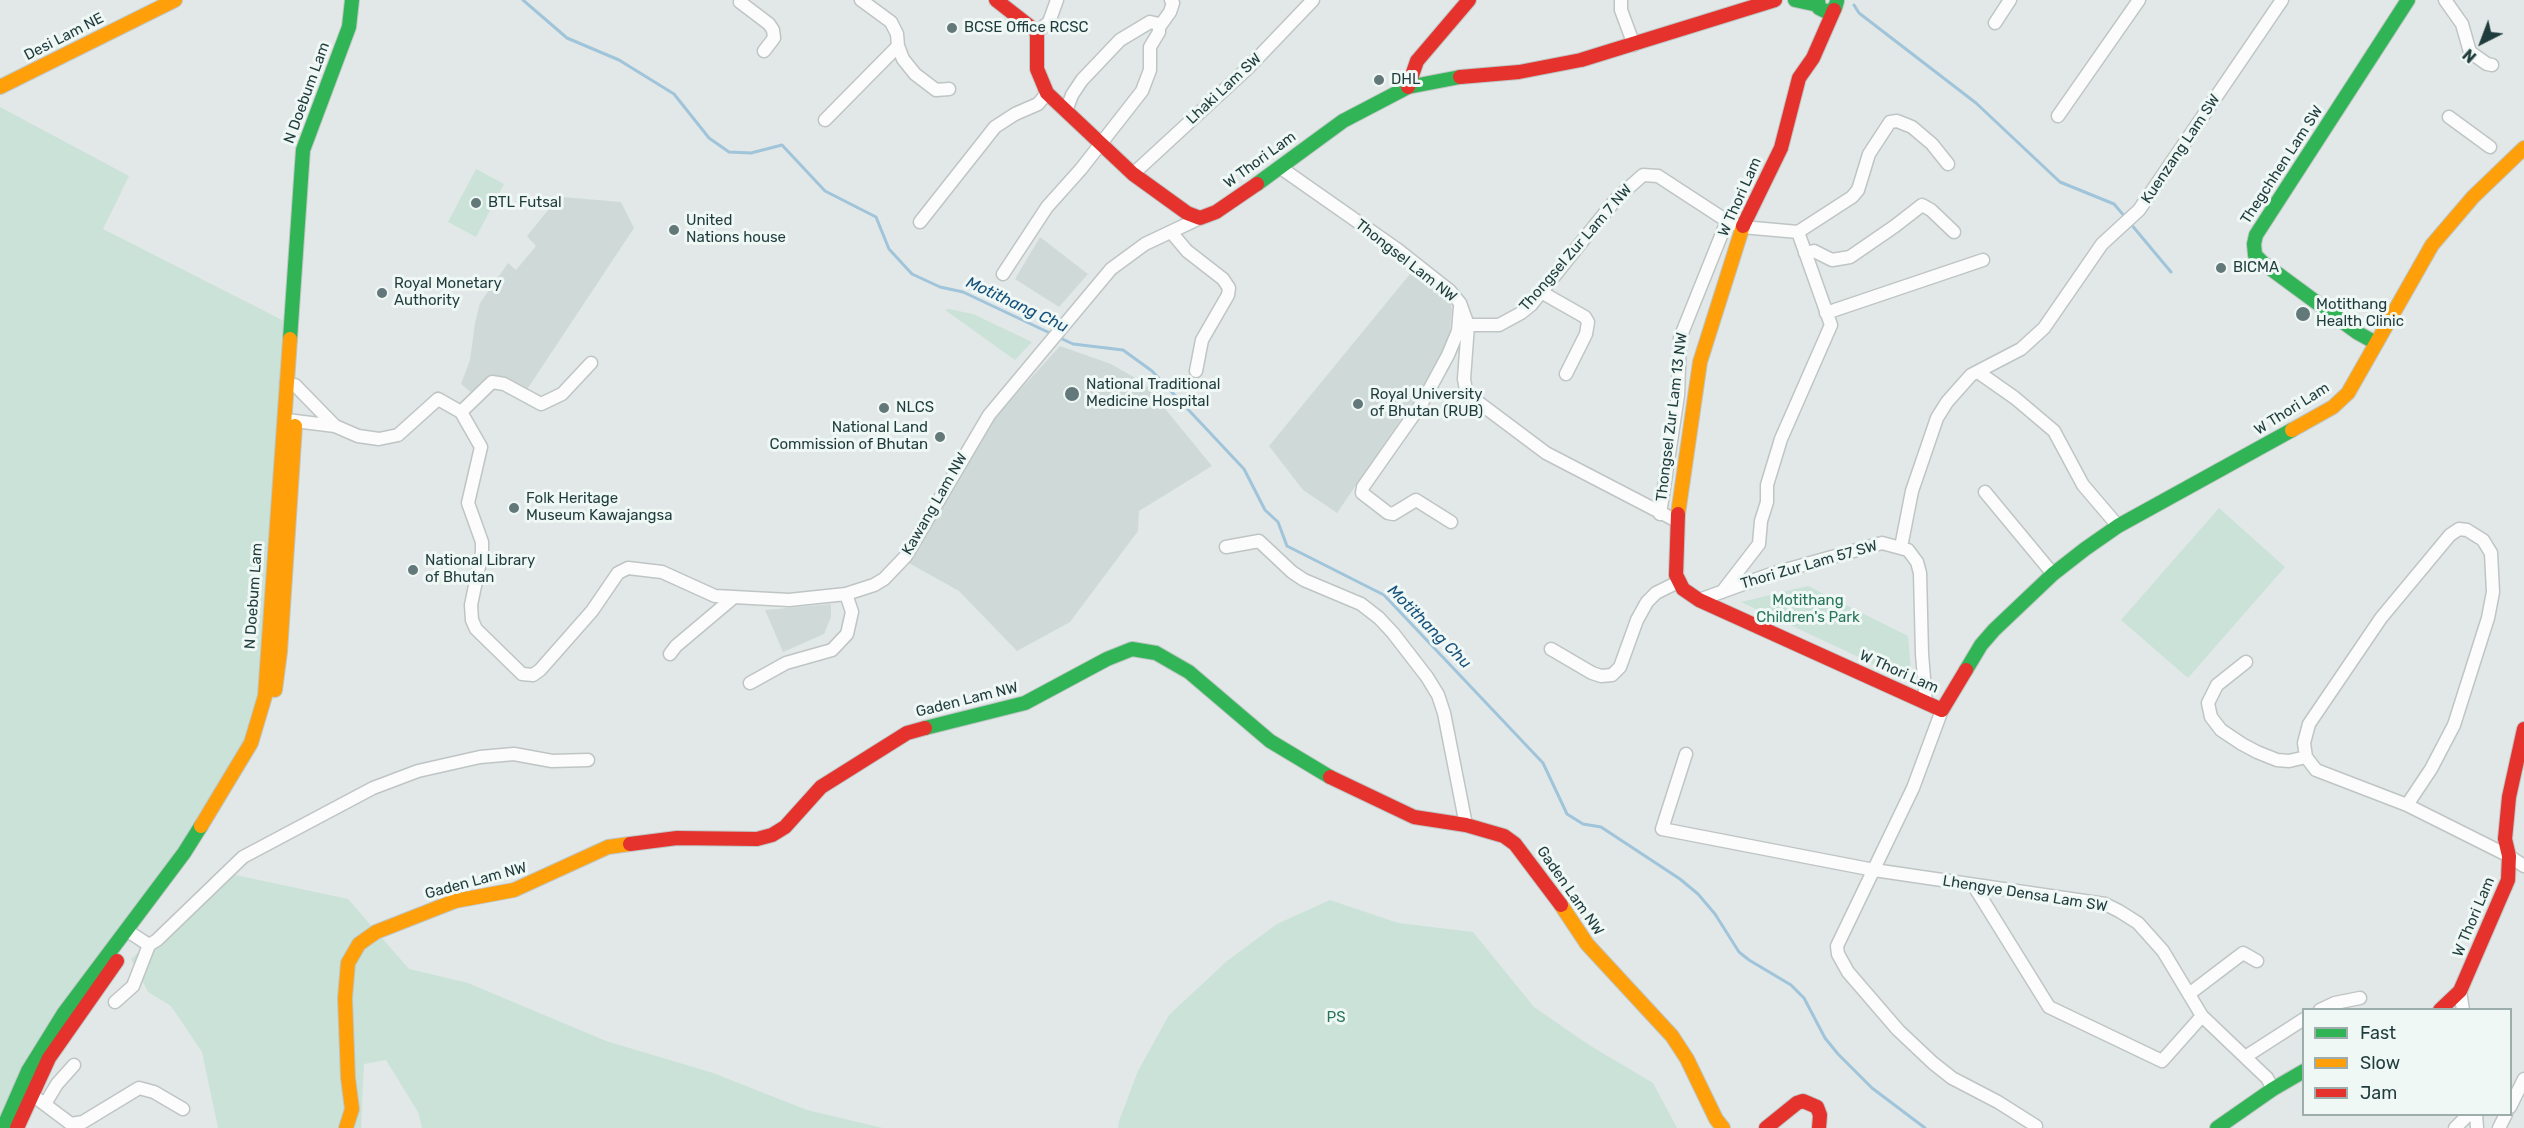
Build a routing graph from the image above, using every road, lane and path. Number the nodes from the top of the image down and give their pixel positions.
1 (175, 0) edge
2 (352, 0) edge
3 (364, 0) edge
4 (741, 0) edge
5 (861, 0) edge
6 (996, 0) edge
7 (1057, 0) edge
8 (1171, 0) edge
9 (1312, 0) edge
10 (1469, 0) edge
11 (1621, 0) edge
12 (1774, 0) edge
13 (1795, 0) edge
14 (2010, 0) edge
15 (2139, 0) edge
16 (2282, 0) edge
17 (2408, 0) edge
18 (2445, 0) edge
19 (1830, 4) edge
20 (1995, 23) dead end
21 (1160, 26) junction
22 (1036, 32) junction
23 (1634, 45) junction
24 (898, 46) junction
25 (764, 51) dead end
26 (2492, 65) dead end
27 (0, 87) edge
28 (1408, 87) junction
29 (949, 89) dead end
30 (1047, 93) junction
31 (1066, 111) junction
32 (2058, 116) dead end
33 (2449, 117) dead end
34 (825, 120) dead end
35 (1099, 143) junction
36 (2490, 147) dead end
37 (2524, 148) edge
38 (1948, 164) dead end
39 (1281, 168) junction
40 (1133, 174) junction
41 (1200, 218) junction
42 (1727, 221) junction
43 (920, 222) dead end
44 (1742, 227) junction
45 (1171, 232) junction
46 (1798, 232) junction
47 (1954, 232) dead end
48 (1805, 253) junction
49 (1983, 260) dead end
50 (1003, 274) dead end
51 (1541, 292) junction
52 (1460, 303) junction
53 (1826, 313) junction
54 (1468, 325) junction
55 (2376, 343) junction
56 (591, 363) dead end
57 (1196, 371) dead end
58 (1978, 372) junction
59 (1566, 374) dead end
60 (291, 384) junction
61 (461, 412) junction
62 (290, 420) junction
63 (335, 426) junction
64 (1985, 492) dead end
65 (1660, 514) junction
66 (1677, 521) junction
67 (1451, 522) dead end
68 (2118, 526) junction
69 (1901, 547) junction
70 (1226, 548) dead end
71 (2053, 574) junction
72 (1678, 582) junction
73 (1722, 592) junction
74 (846, 594) junction
75 (733, 598) junction
76 (1699, 600) junction
77 (1551, 649) dead end
78 (670, 654) dead end
79 (2246, 662) dead end
80 (750, 683) dead end
81 (1926, 703) junction
82 (1942, 710) junction
83 (2524, 729) edge
84 (1686, 754) dead end
85 (2306, 757) junction
86 (588, 760) dead end
87 (2407, 805) junction
88 (1466, 825) junction
89 (2509, 856) junction
90 (2524, 866) edge
91 (1874, 870) junction
92 (1974, 886) junction
93 (130, 933) junction
94 (149, 945) junction
95 (2257, 961) dead end
96 (2460, 991) junction
97 (2190, 994) junction
98 (2361, 998) dead end
99 (115, 1002) dead end
100 (2324, 1008) edge
101 (2442, 1008) edge
102 (2463, 1008) edge
103 (2202, 1016) junction
104 (2302, 1020) edge
105 (2245, 1057) junction
106 (74, 1065) dead end
107 (2302, 1072) edge
108 (2524, 1079) edge
109 (2273, 1089) junction
110 (31, 1094) junction
111 (45, 1104) junction
112 (2512, 1105) edge
113 (183, 1109) dead end
114 (2238, 1113) junction
115 (2467, 1116) edge
116 (2036, 1126) dead end
117 (3, 1128) edge
118 (16, 1128) edge
119 (345, 1128) edge
120 (1723, 1128) edge
121 (1767, 1128) edge
122 (1819, 1128) edge
123 (2217, 1128) edge
124 (2230, 1128) edge
125 (2455, 1128) edge

1 - 27 main road, Desi Lam NE
2 - 60 main road, N Doebum Lam
3 - 60 main road, N Doebum Lam
4 - 25 street
5 - 24 street
6 - 22 main road
7 - 22 street
8 - 21 street
9 - 40 street, Lhaki Lam SW
10 - 28 main road
11 - 23 street
12 - 23 main road, W Thori Lam
13 - 19 main road, W Thori Lam
14 - 20 street
15 - 32 street
16 - 58 street, Kuenzang Lam SW
17 - 55 main road, Thegchhen Lam SW
18 - 26 street
19 - 44 main road, W Thori Lam
21 - 31 street
21 - 35 street
22 - 30 main road
23 - 28 main road, W Thori Lam
24 - 29 street
24 - 34 street
28 - 39 main road, W Thori Lam
30 - 31 main road
30 - 43 street
31 - 35 main road
33 - 36 street
35 - 40 main road
35 - 50 street
37 - 55 main road, W Thori Lam
38 - 46 street
39 - 41 main road, W Thori Lam
39 - 52 street, Thongsel Lam NW
40 - 41 main road
41 - 45 street, Kawang Lam NW
42 - 44 street, Thongsel Zur Lam 7 NW
42 - 51 street, Thongsel Zur Lam 7 NW
42 - 65 street, Thongsel Zur Lam 13 NW
44 - 46 street, Thongsel Zur Lam 7 NW
44 - 66 main road, W Thori Lam
45 - 57 street
45 - 74 street, Kawang Lam NW
46 - 48 street
47 - 48 street
48 - 53 street
49 - 53 street
51 - 54 street, Thongsel Zur Lam 7 NW
51 - 59 street
52 - 54 street, Thongsel Lam NW
52 - 67 street
53 - 73 street
54 - 65 street, Thongsel Lam NW
55 - 68 main road, W Thori Lam
56 - 61 street
58 - 68 street
58 - 69 street, Kuenzang Lam SW
60 - 62 main road, N Doebum Lam
60 - 63 street
61 - 63 street
61 - 75 street, Kawang Lam NW
62 - 63 street
62 - 93 main road, N Doebum Lam
64 - 71 street
65 - 66 street, Thongsel Lam NW
66 - 72 main road, W Thori Lam
68 - 71 main road, W Thori Lam
69 - 73 street, Thori Zur Lam 57 SW
69 - 81 street
70 - 88 street
71 - 82 main road, W Thori Lam
72 - 76 main road, W Thori Lam
72 - 77 street
73 - 76 street, Thori Zur Lam 57 SW
74 - 75 street, Kawang Lam NW
74 - 80 street
75 - 78 street
76 - 81 main road, W Thori Lam
79 - 85 street
81 - 82 main road, W Thori Lam
82 - 91 street
83 - 89 main road, W Thori Lam
84 - 91 street, Lhengye Densa Lam SW
85 - 87 street
85 - 87 street
86 - 94 street
87 - 89 street
88 - 119 main road, Gaden Lam NW
88 - 120 main road, Gaden Lam NW
89 - 90 street
89 - 96 main road, W Thori Lam
91 - 92 street, Lhengye Densa Lam SW
91 - 116 street
92 - 97 street, Lhengye Densa Lam SW
92 - 103 street
93 - 94 street
93 - 110 main road, N Doebum Lam
93 - 117 main road, N Doebum Lam
94 - 99 street
95 - 97 street
96 - 101 main road
96 - 102 street
97 - 103 street, Lhengye Densa Lam SW
98 - 100 street
103 - 105 street, Lhengye Densa Lam SW
104 - 105 street
105 - 109 street, Lhengye Densa Lam SW
106 - 111 street
107 - 109 main road
108 - 112 street
109 - 114 main road
110 - 111 street
110 - 118 main road, N Doebum Lam
111 - 113 street
114 - 123 main road
114 - 124 street
115 - 125 street
121 - 122 main road

